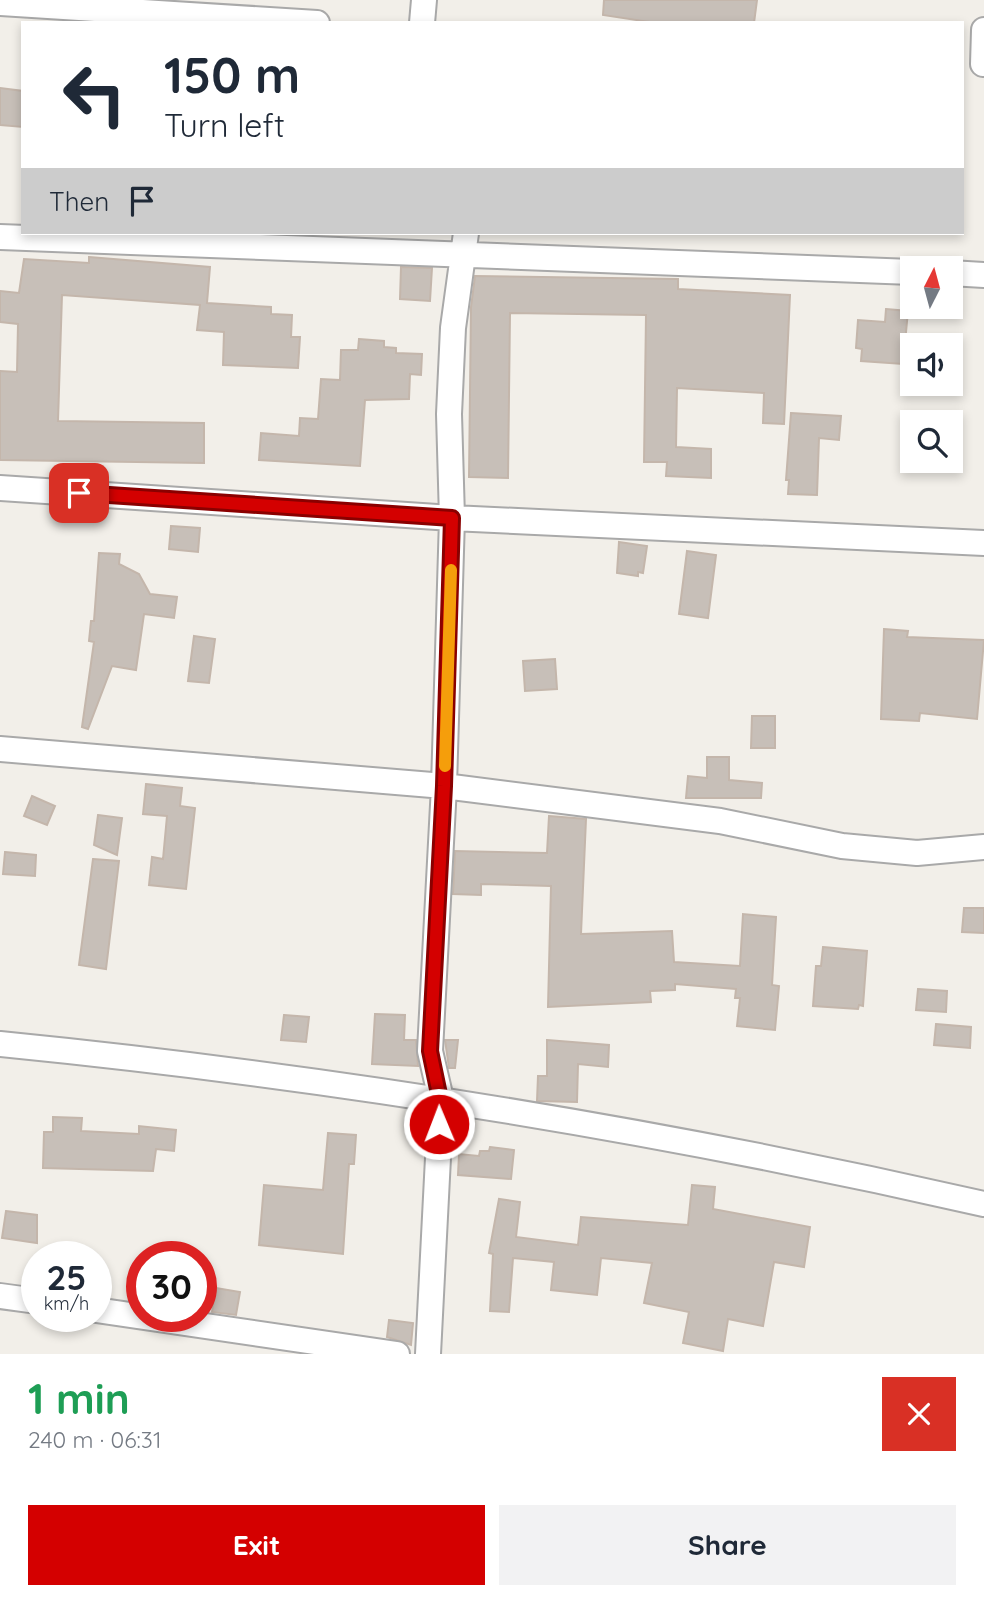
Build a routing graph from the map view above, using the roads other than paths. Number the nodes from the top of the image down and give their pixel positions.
1 (424, 0) edge
2 (0, 3) edge
3 (285, 21) edge
4 (422, 21) edge
5 (984, 30) edge
6 (964, 62) edge
7 (984, 64) edge
8 (0, 237) edge
9 (465, 243) edge
10 (900, 271) edge
11 (963, 274) edge
12 (984, 275) edge
13 (0, 488) edge
14 (452, 518) junction
15 (984, 543) edge
16 (0, 749) edge
17 (444, 786) junction
18 (984, 848) edge
19 (0, 1044) edge
20 (440, 1099) junction
21 (984, 1204) edge
22 (0, 1296) edge
23 (21, 1299) edge
24 (112, 1312) edge
25 (397, 1354) edge
26 (428, 1354) edge

1 - 4 street
2 - 3 street
5 - 7 street
6 - 7 street
8 - 9 street
9 - 10 street
9 - 14 street
11 - 12 street
13 - 14 street
14 - 15 street
14 - 17 street
16 - 17 street
17 - 18 street
17 - 20 street
19 - 20 street
20 - 21 street
20 - 26 street
22 - 23 street
24 - 25 street

